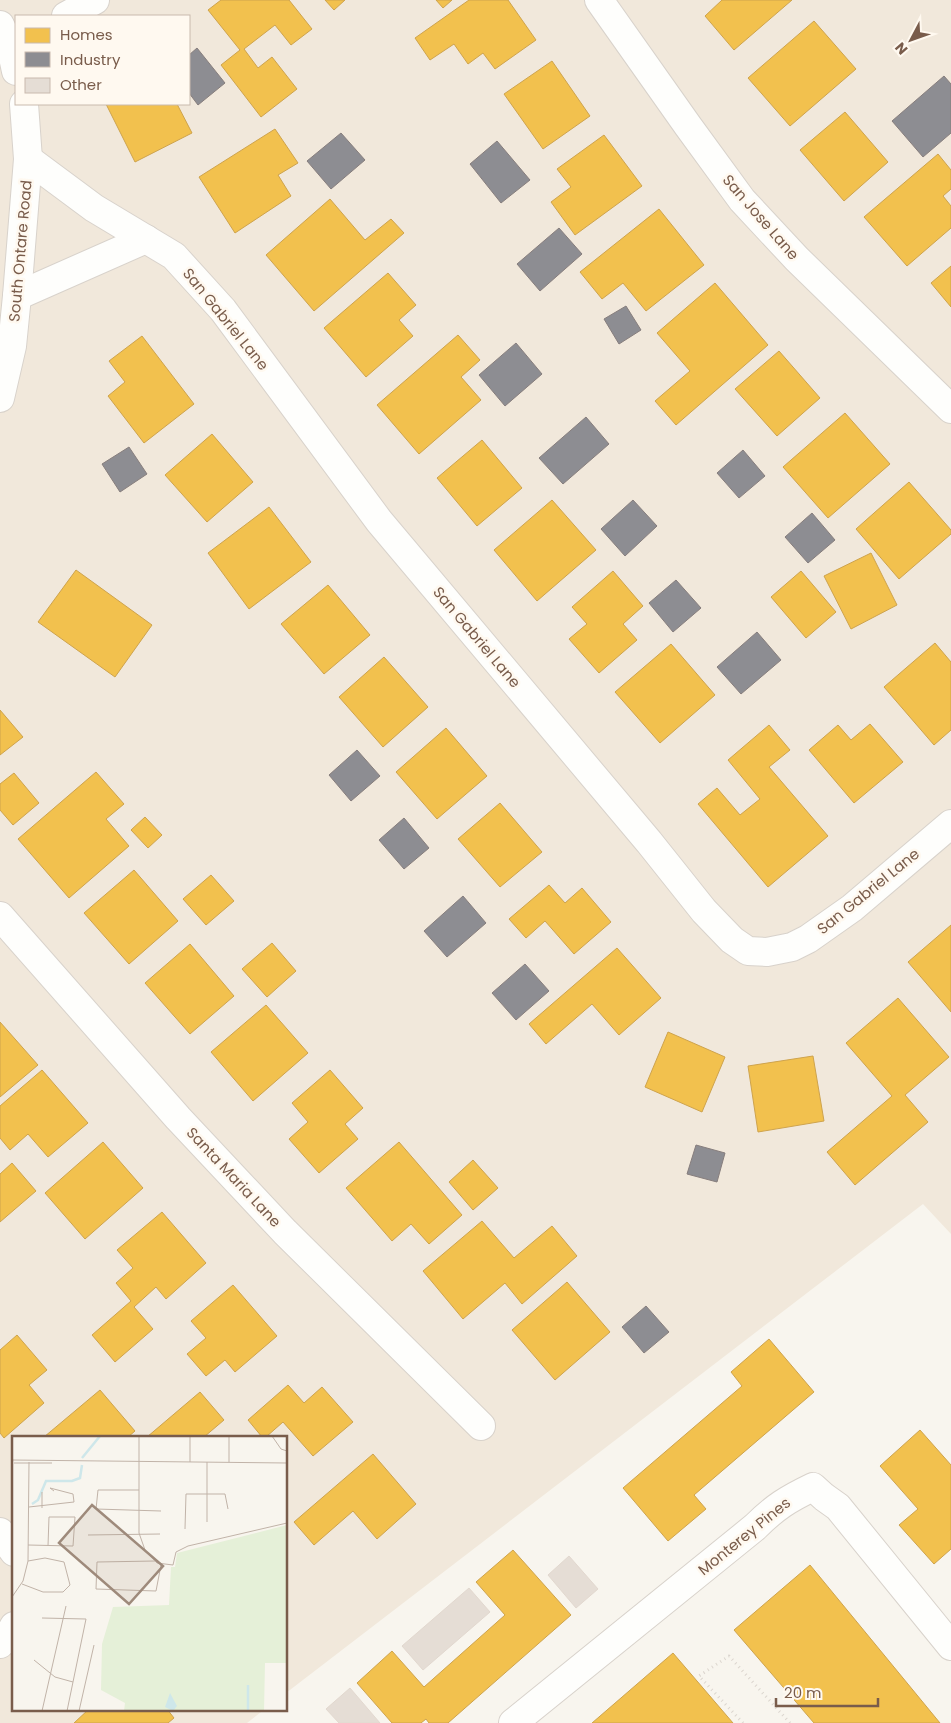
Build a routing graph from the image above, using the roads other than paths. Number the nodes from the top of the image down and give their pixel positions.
1 (94, 0) edge
2 (599, 0) edge
3 (68, 15) edge
4 (7, 29) edge
5 (15, 66) edge
6 (24, 105) edge
7 (28, 159) junction
8 (146, 239) junction
9 (17, 296) junction
10 (0, 398) edge
11 (951, 409) edge
12 (951, 824) edge
13 (0, 916) edge
14 (481, 1426) dead end
15 (12, 1630) edge
16 (0, 1644) edge
17 (951, 1646) edge
18 (514, 1723) edge

1 - 3 street
2 - 11 street, San Jose Lane
4 - 5 street
6 - 7 street, South Ontare Road
7 - 8 street, San Gabriel Lane
7 - 9 street, South Ontare Road
8 - 9 street
8 - 12 street, San Gabriel Lane
9 - 10 street, South Ontare Road
13 - 14 street, Santa Maria Lane
15 - 16 street
17 - 18 street, Monterey Pines

